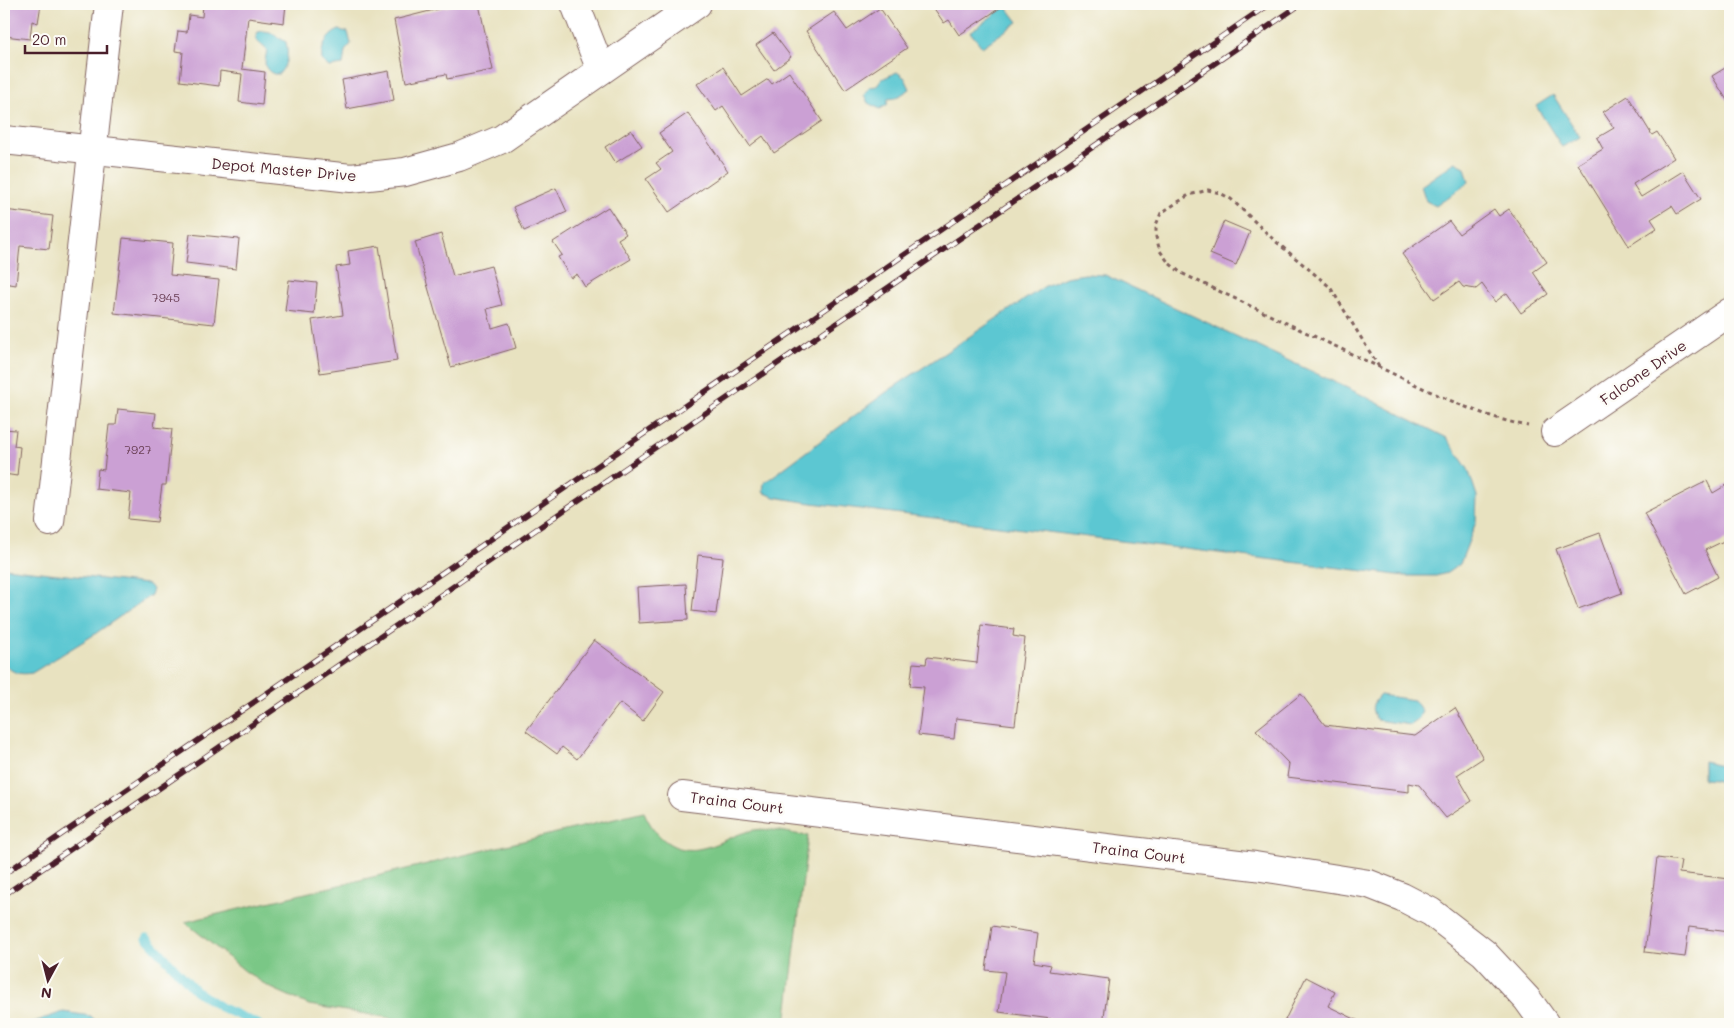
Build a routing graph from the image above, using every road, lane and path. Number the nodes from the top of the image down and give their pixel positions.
1 (109, 4) edge
2 (575, 4) edge
3 (697, 4) edge
4 (601, 70) junction
5 (4, 140) edge
6 (91, 149) junction
7 (1730, 312) edge
8 (1379, 368) junction
9 (1555, 432) joint
10 (50, 522) dead end
11 (682, 796) dead end
12 (1545, 1024) edge

1 - 6 street
2 - 4 street
3 - 4 street, Depot Master Drive
4 - 6 street, Depot Master Drive
5 - 6 street, Depot Master Drive
6 - 10 street
7 - 9 street, Falcone Drive
8 - 8 path
8 - 9 path
11 - 12 street, Traina Court

